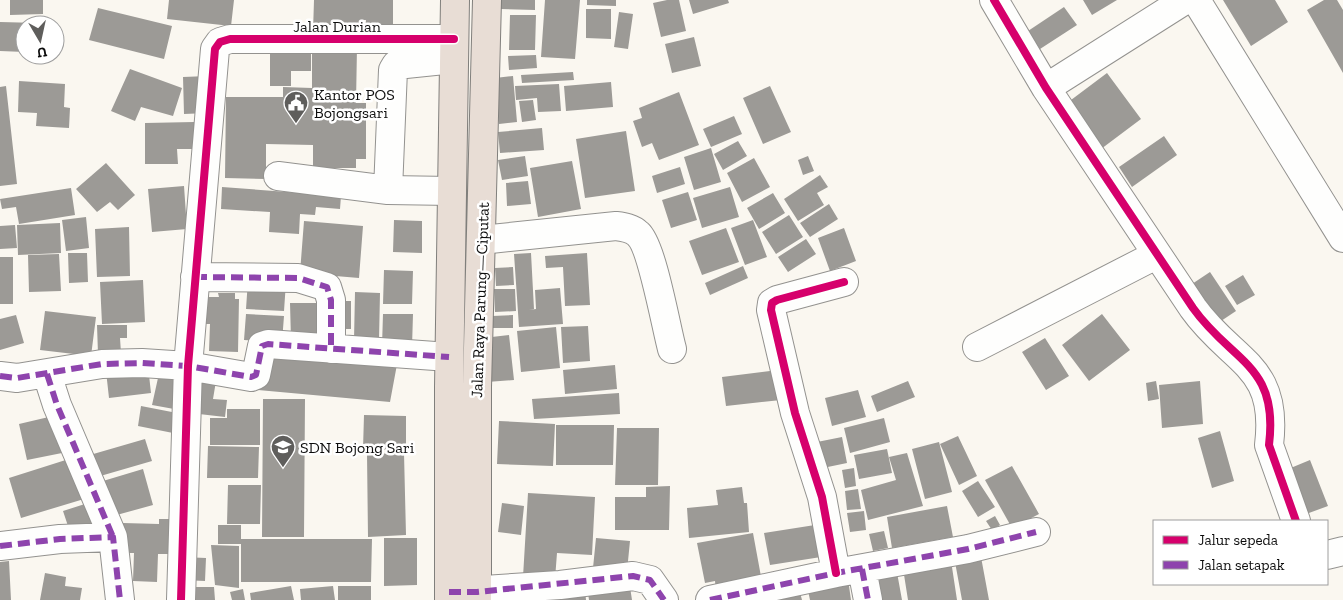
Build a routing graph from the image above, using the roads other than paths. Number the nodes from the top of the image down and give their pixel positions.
1 (454, 0) edge
2 (487, 0) edge
3 (994, 0) edge
4 (1185, 0) edge
5 (1196, 0) edge
6 (454, 49) junction
7 (1046, 88) junction
8 (278, 176) dead end
9 (388, 190) junction
10 (452, 191) junction
11 (1343, 238) edge
12 (481, 240) junction
13 (1156, 255) junction
14 (194, 277) junction
15 (844, 282) dead end
16 (977, 347) dead end
17 (330, 349) junction
18 (672, 349) dead end
19 (449, 357) junction
20 (188, 366) junction
21 (47, 374) junction
22 (0, 376) edge
23 (1296, 520) edge
24 (1036, 532) dead end
25 (113, 537) junction
26 (0, 546) edge
27 (1343, 552) edge
28 (1328, 555) edge
29 (862, 569) junction
30 (836, 573) junction
31 (449, 596) edge
32 (477, 596) edge
33 (120, 600) edge
34 (181, 600) edge
35 (664, 600) edge
36 (710, 600) edge
37 (868, 600) edge

1 - 6 highway, Jalan Raya Parung—Ciputat
2 - 12 highway, Jalan Raya Parung—Ciputat
3 - 7 street
4 - 7 street
5 - 11 street
6 - 9 street
6 - 10 highway, Jalan Raya Parung—Ciputat
6 - 14 street, Jalan Durian
7 - 13 street
8 - 9 street
9 - 10 street
10 - 19 highway, Jalan Raya Parung—Ciputat
12 - 18 street
12 - 32 highway, Jalan Raya Parung—Ciputat
13 - 16 street
13 - 23 street
14 - 17 street
14 - 20 street
15 - 30 street
17 - 19 street
17 - 20 street
19 - 31 highway, Jalan Raya Parung—Ciputat
20 - 21 street
20 - 34 street
21 - 22 street
21 - 25 street
24 - 29 street
25 - 26 street
25 - 33 street
27 - 28 street
29 - 30 street
29 - 37 street
30 - 36 street
31 - 32 street
32 - 35 street

